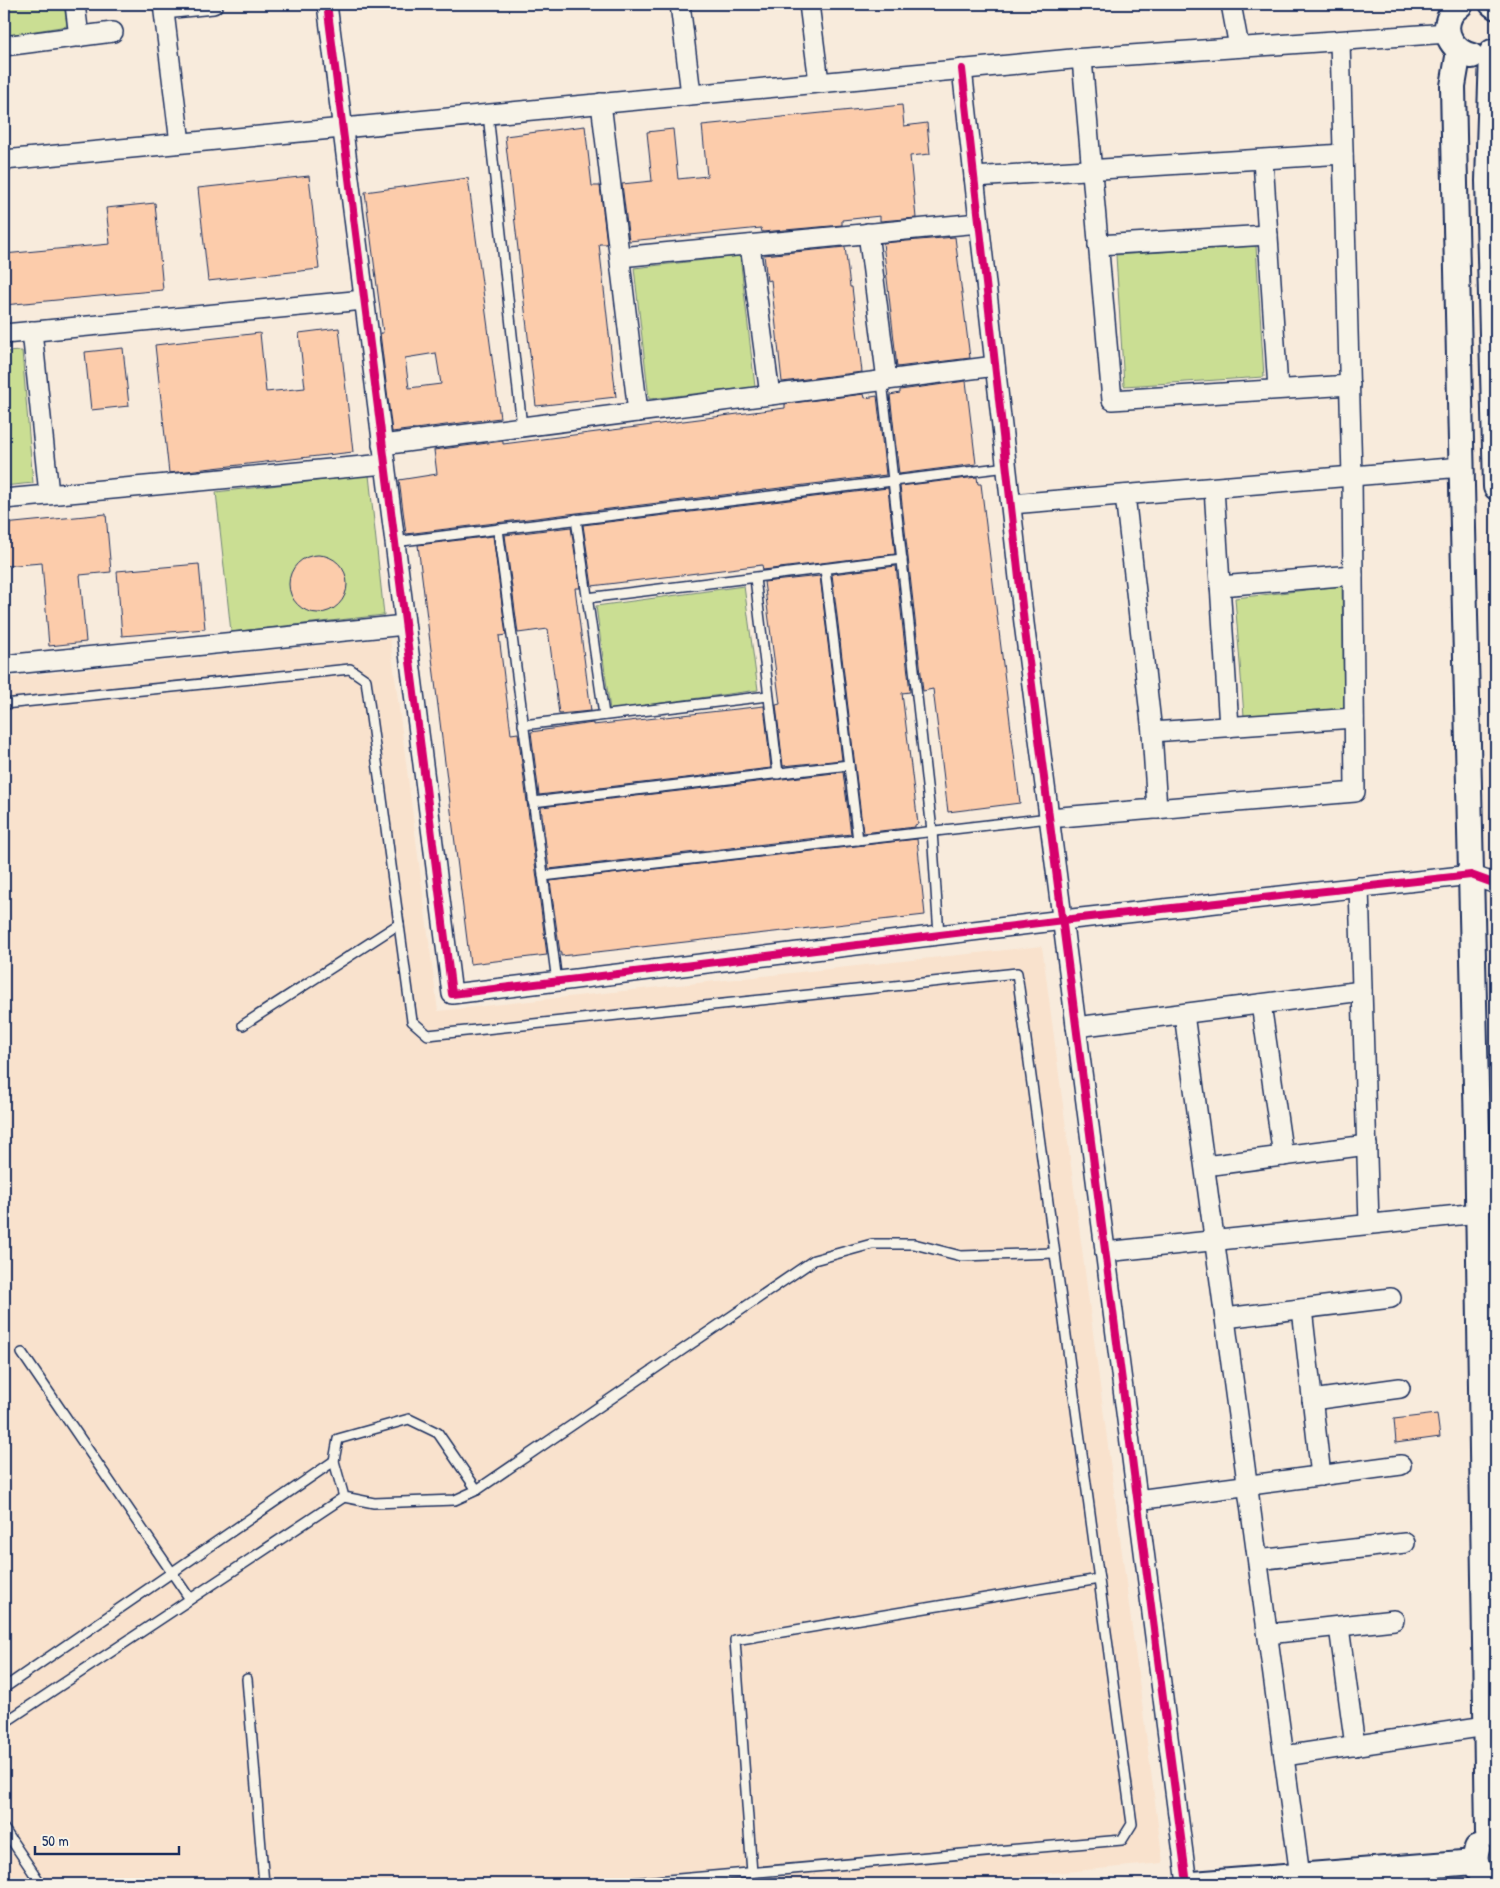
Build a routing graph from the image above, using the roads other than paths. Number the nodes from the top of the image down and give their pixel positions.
1 (76, 4) edge
2 (213, 4) edge
3 (327, 4) edge
4 (680, 4) edge
5 (810, 4) edge
6 (1231, 4) edge
7 (163, 6) edge
8 (1453, 21) edge
9 (113, 32) dead end
10 (79, 37) junction
11 (1340, 40) junction
12 (4, 46) edge
13 (1239, 47) junction
14 (1494, 50) edge
15 (1082, 59) junction
16 (962, 69) junction
17 (819, 82) junction
18 (691, 94) junction
19 (601, 103) junction
20 (488, 114) junction
21 (342, 128) junction
22 (180, 144) junction
23 (1343, 154) junction
24 (4, 160) edge
25 (1263, 160) junction
26 (1092, 170) junction
27 (974, 177) junction
28 (979, 222) junction
29 (868, 233) junction
30 (1268, 235) junction
31 (750, 245) junction
32 (1098, 245) junction
33 (620, 257) junction
34 (364, 300) junction
35 (32, 331) junction
36 (4, 334) edge
37 (995, 366) junction
38 (884, 380) junction
39 (1350, 385) junction
40 (1278, 389) junction
41 (770, 395) junction
42 (638, 412) junction
43 (522, 427) junction
44 (382, 445) junction
45 (385, 464) junction
46 (1007, 467) junction
47 (1462, 467) junction
48 (1352, 476) junction
49 (893, 480) junction
50 (1496, 487) edge
51 (1214, 488) junction
52 (50, 494) junction
53 (1125, 495) junction
54 (4, 498) edge
55 (1011, 504) junction
56 (576, 519) junction
57 (498, 529) junction
58 (394, 542) junction
59 (902, 559) junction
60 (825, 568) junction
61 (1353, 575) junction
62 (755, 578) junction
63 (1220, 586) junction
64 (587, 598) junction
65 (405, 625) junction
66 (4, 665) edge
67 (768, 696) junction
68 (4, 704) edge
69 (604, 715) junction
70 (1354, 718) junction
71 (523, 725) junction
72 (1229, 727) junction
73 (1152, 732) junction
74 (849, 765) junction
75 (778, 774) junction
76 (533, 802) junction
77 (1157, 808) junction
78 (1049, 818) junction
79 (932, 831) junction
80 (858, 840) junction
81 (1471, 875) junction
82 (543, 876) junction
83 (1496, 884) edge
84 (1359, 887) junction
85 (1062, 920) junction
86 (399, 924) junction
87 (938, 936) junction
88 (556, 982) junction
89 (1362, 991) junction
90 (1261, 1004) junction
91 (1184, 1014) junction
92 (243, 1025) dead end
93 (1076, 1027) junction
94 (1367, 1145) junction
95 (1283, 1156) junction
96 (1205, 1166) junction
97 (1478, 1213) junction
98 (1369, 1224) junction
99 (1215, 1240) junction
100 (1105, 1252) junction
101 (1054, 1253) junction
102 (1391, 1298) dead end
103 (1488, 1303) edge
104 (1302, 1309) junction
105 (1225, 1318) junction
106 (22, 1353) dead end
107 (1400, 1388) dead end
108 (1312, 1400) junction
109 (334, 1460) junction
110 (1401, 1465) dead end
111 (1321, 1476) junction
112 (1248, 1486) junction
113 (476, 1490) junction
114 (344, 1497) junction
115 (1137, 1500) junction
116 (1405, 1543) dead end
117 (1258, 1560) junction
118 (172, 1572) junction
119 (1099, 1579) junction
120 (190, 1599) junction
121 (1394, 1620) dead end
122 (1339, 1627) junction
123 (1268, 1634) junction
124 (247, 1679) dead end
125 (4, 1688) edge
126 (4, 1723) edge
127 (1486, 1726) junction
128 (1355, 1746) junction
129 (1284, 1756) junction
130 (4, 1829) edge
131 (1492, 1831) edge
132 (752, 1873) junction
133 (1300, 1876) junction
134 (1368, 1877) edge
135 (1486, 1878) edge
136 (41, 1884) edge
137 (264, 1884) edge
138 (621, 1884) edge
139 (1186, 1884) edge
140 (1193, 1884) edge

1 - 10 street
2 - 7 street
3 - 21 street
4 - 18 street
5 - 17 street
6 - 13 street
7 - 22 street
8 - 11 street
8 - 14 street
8 - 47 street
9 - 10 street
10 - 12 street
11 - 13 street
11 - 23 street
13 - 15 street
14 - 50 street
15 - 16 street
15 - 26 street
16 - 17 street
16 - 27 street
17 - 18 street
18 - 19 street
19 - 20 street
19 - 33 street
20 - 21 street
20 - 43 lane
21 - 22 street
21 - 34 street
22 - 24 street
23 - 25 street
23 - 39 street
25 - 26 street
25 - 30 street
26 - 27 street
26 - 32 street
27 - 28 street
28 - 29 street
28 - 37 street
29 - 31 street
29 - 38 street
30 - 32 street
30 - 40 street
31 - 33 street
31 - 41 street
32 - 40 street
33 - 42 street
34 - 35 street
34 - 44 street
35 - 36 street
35 - 52 street
37 - 38 street
37 - 46 street
38 - 41 street
38 - 49 lane
39 - 40 street
39 - 48 street
41 - 42 street
42 - 43 street
43 - 44 street
44 - 45 street
45 - 52 street
45 - 58 street
46 - 49 lane
46 - 55 street
47 - 48 street
47 - 81 street
48 - 51 street
48 - 61 street
49 - 56 lane
49 - 59 lane
51 - 53 street
51 - 63 street
52 - 54 street
53 - 55 street
53 - 73 street
55 - 78 street
56 - 57 lane
56 - 64 lane
57 - 58 lane
57 - 71 lane
58 - 65 street
59 - 60 lane
59 - 79 lane
60 - 62 lane
60 - 74 lane
61 - 63 street
61 - 70 street
62 - 64 lane
62 - 67 lane
63 - 72 street
64 - 69 lane
65 - 66 street
65 - 88 street
67 - 69 lane
67 - 75 lane
68 - 86 lane
69 - 71 lane
70 - 72 street
70 - 77 street
71 - 76 lane
72 - 73 street
73 - 77 street
74 - 75 lane
74 - 80 lane
75 - 76 lane
76 - 82 lane
77 - 78 street
78 - 79 lane
78 - 85 street
79 - 80 lane
79 - 87 lane
80 - 82 lane
81 - 83 street
81 - 84 street
81 - 97 street
82 - 88 lane
84 - 85 street
84 - 89 street
85 - 87 street
85 - 93 street
86 - 92 lane
86 - 101 lane
87 - 88 street
89 - 90 street
89 - 94 street
90 - 91 street
90 - 95 street
91 - 93 street
91 - 96 street
93 - 100 street
94 - 95 street
94 - 98 street
95 - 96 street
96 - 99 street
97 - 98 street
97 - 103 street
98 - 99 street
99 - 100 street
99 - 105 street
100 - 115 street
101 - 113 lane
101 - 119 lane
102 - 104 street
103 - 127 street
104 - 105 street
104 - 108 street
105 - 112 street
106 - 118 lane
107 - 108 street
108 - 111 street
109 - 113 lane
109 - 114 lane
109 - 118 lane
110 - 111 street
111 - 112 street
112 - 115 street
112 - 117 street
113 - 114 lane
114 - 120 lane
115 - 139 street
116 - 117 street
117 - 123 street
118 - 120 lane
118 - 125 lane
119 - 132 lane
119 - 132 lane
120 - 126 lane
121 - 122 street
122 - 123 street
122 - 128 street
123 - 129 street
124 - 137 lane
127 - 128 street
127 - 131 street
128 - 129 street
129 - 133 street
130 - 136 lane
131 - 135 street
132 - 138 lane
133 - 134 street
133 - 140 street
134 - 135 street

